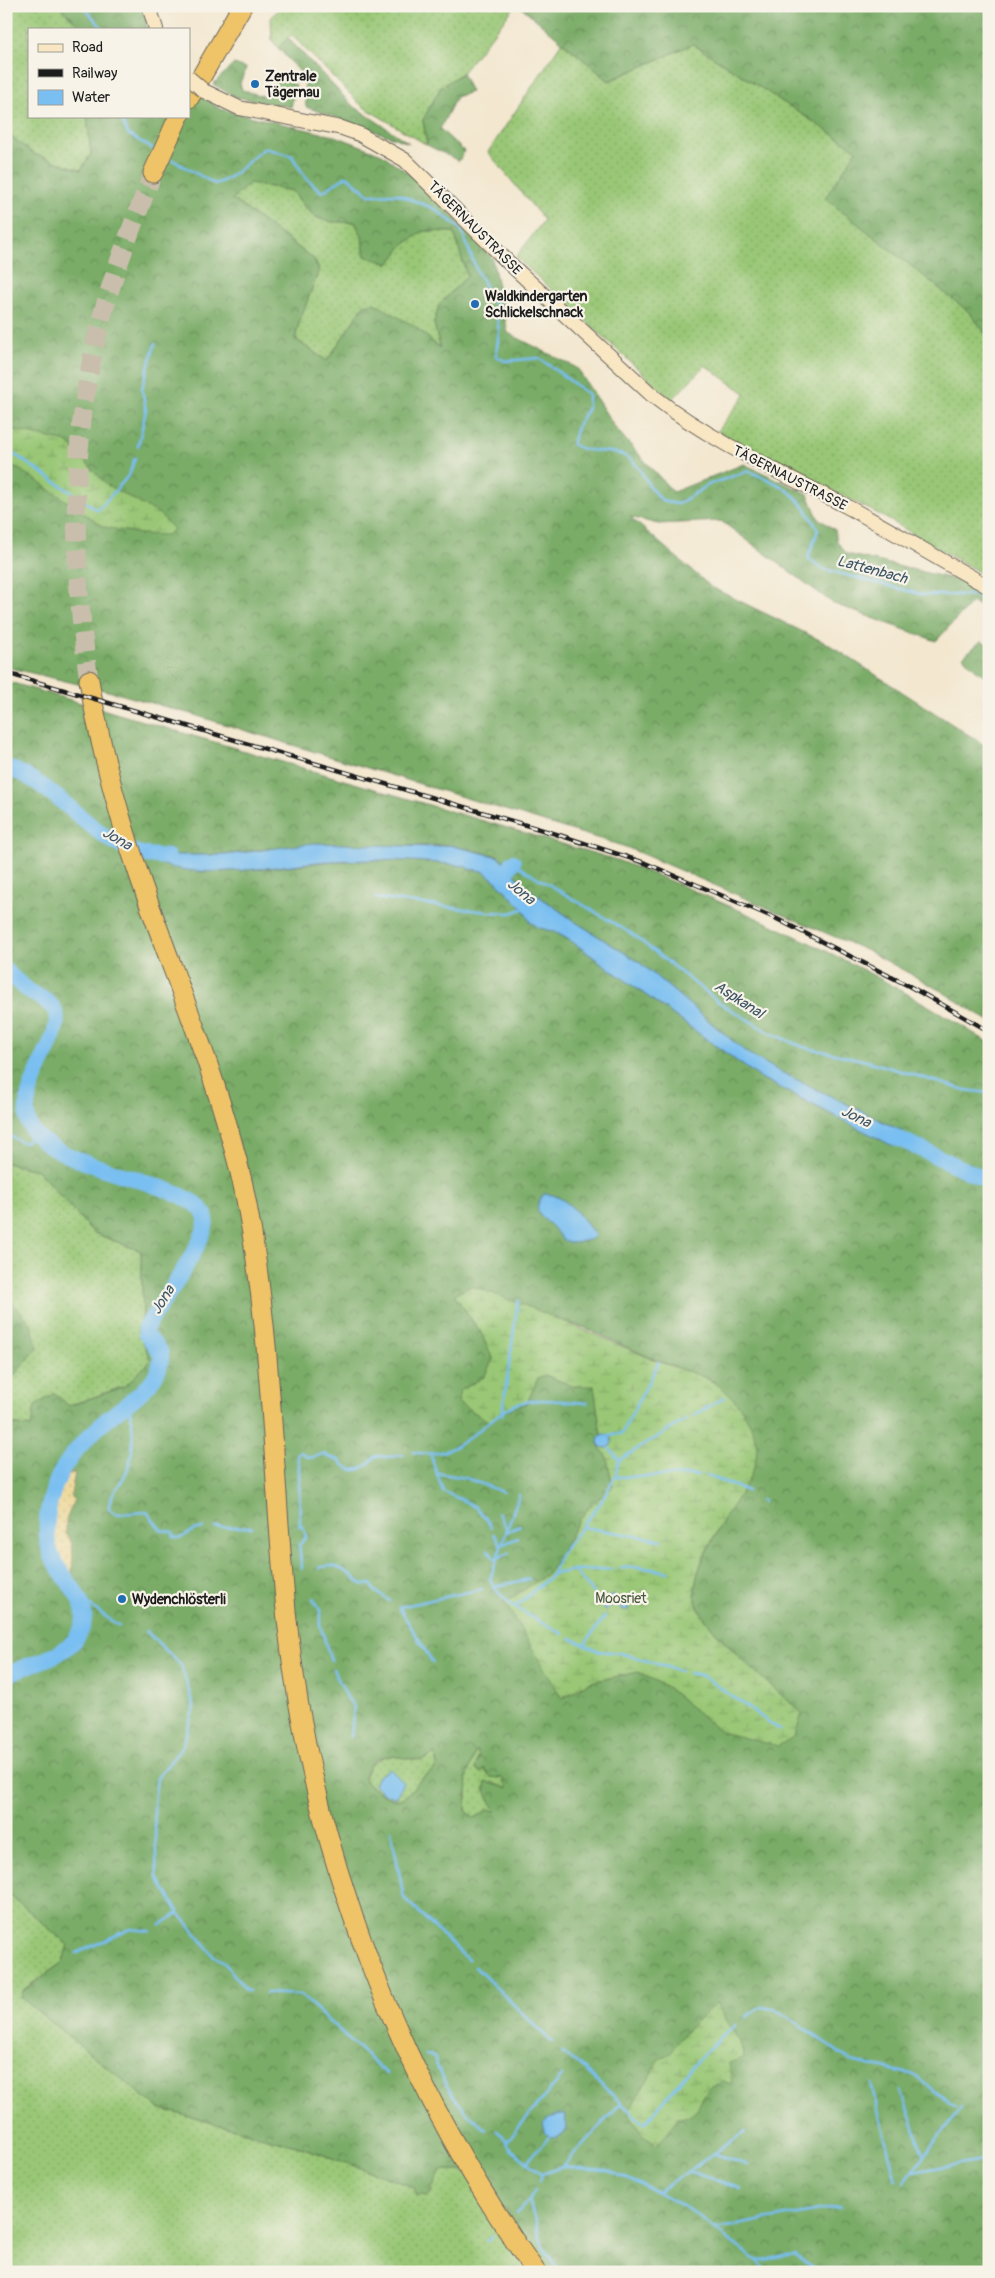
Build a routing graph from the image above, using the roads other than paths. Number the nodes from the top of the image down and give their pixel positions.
1 (149, 6) edge
2 (242, 6) edge
3 (156, 28) edge
4 (190, 80) edge
5 (197, 94) edge
6 (178, 118) edge
7 (159, 160) tunnel mouth
8 (989, 587) edge
9 (89, 680) tunnel mouth
10 (536, 2272) edge

1 - 3 street
2 - 5 highway
4 - 5 street, TÄGERNAUSTRASSE, bridge
5 - 8 street, TÄGERNAUSTRASSE
6 - 7 highway
9 - 10 highway

